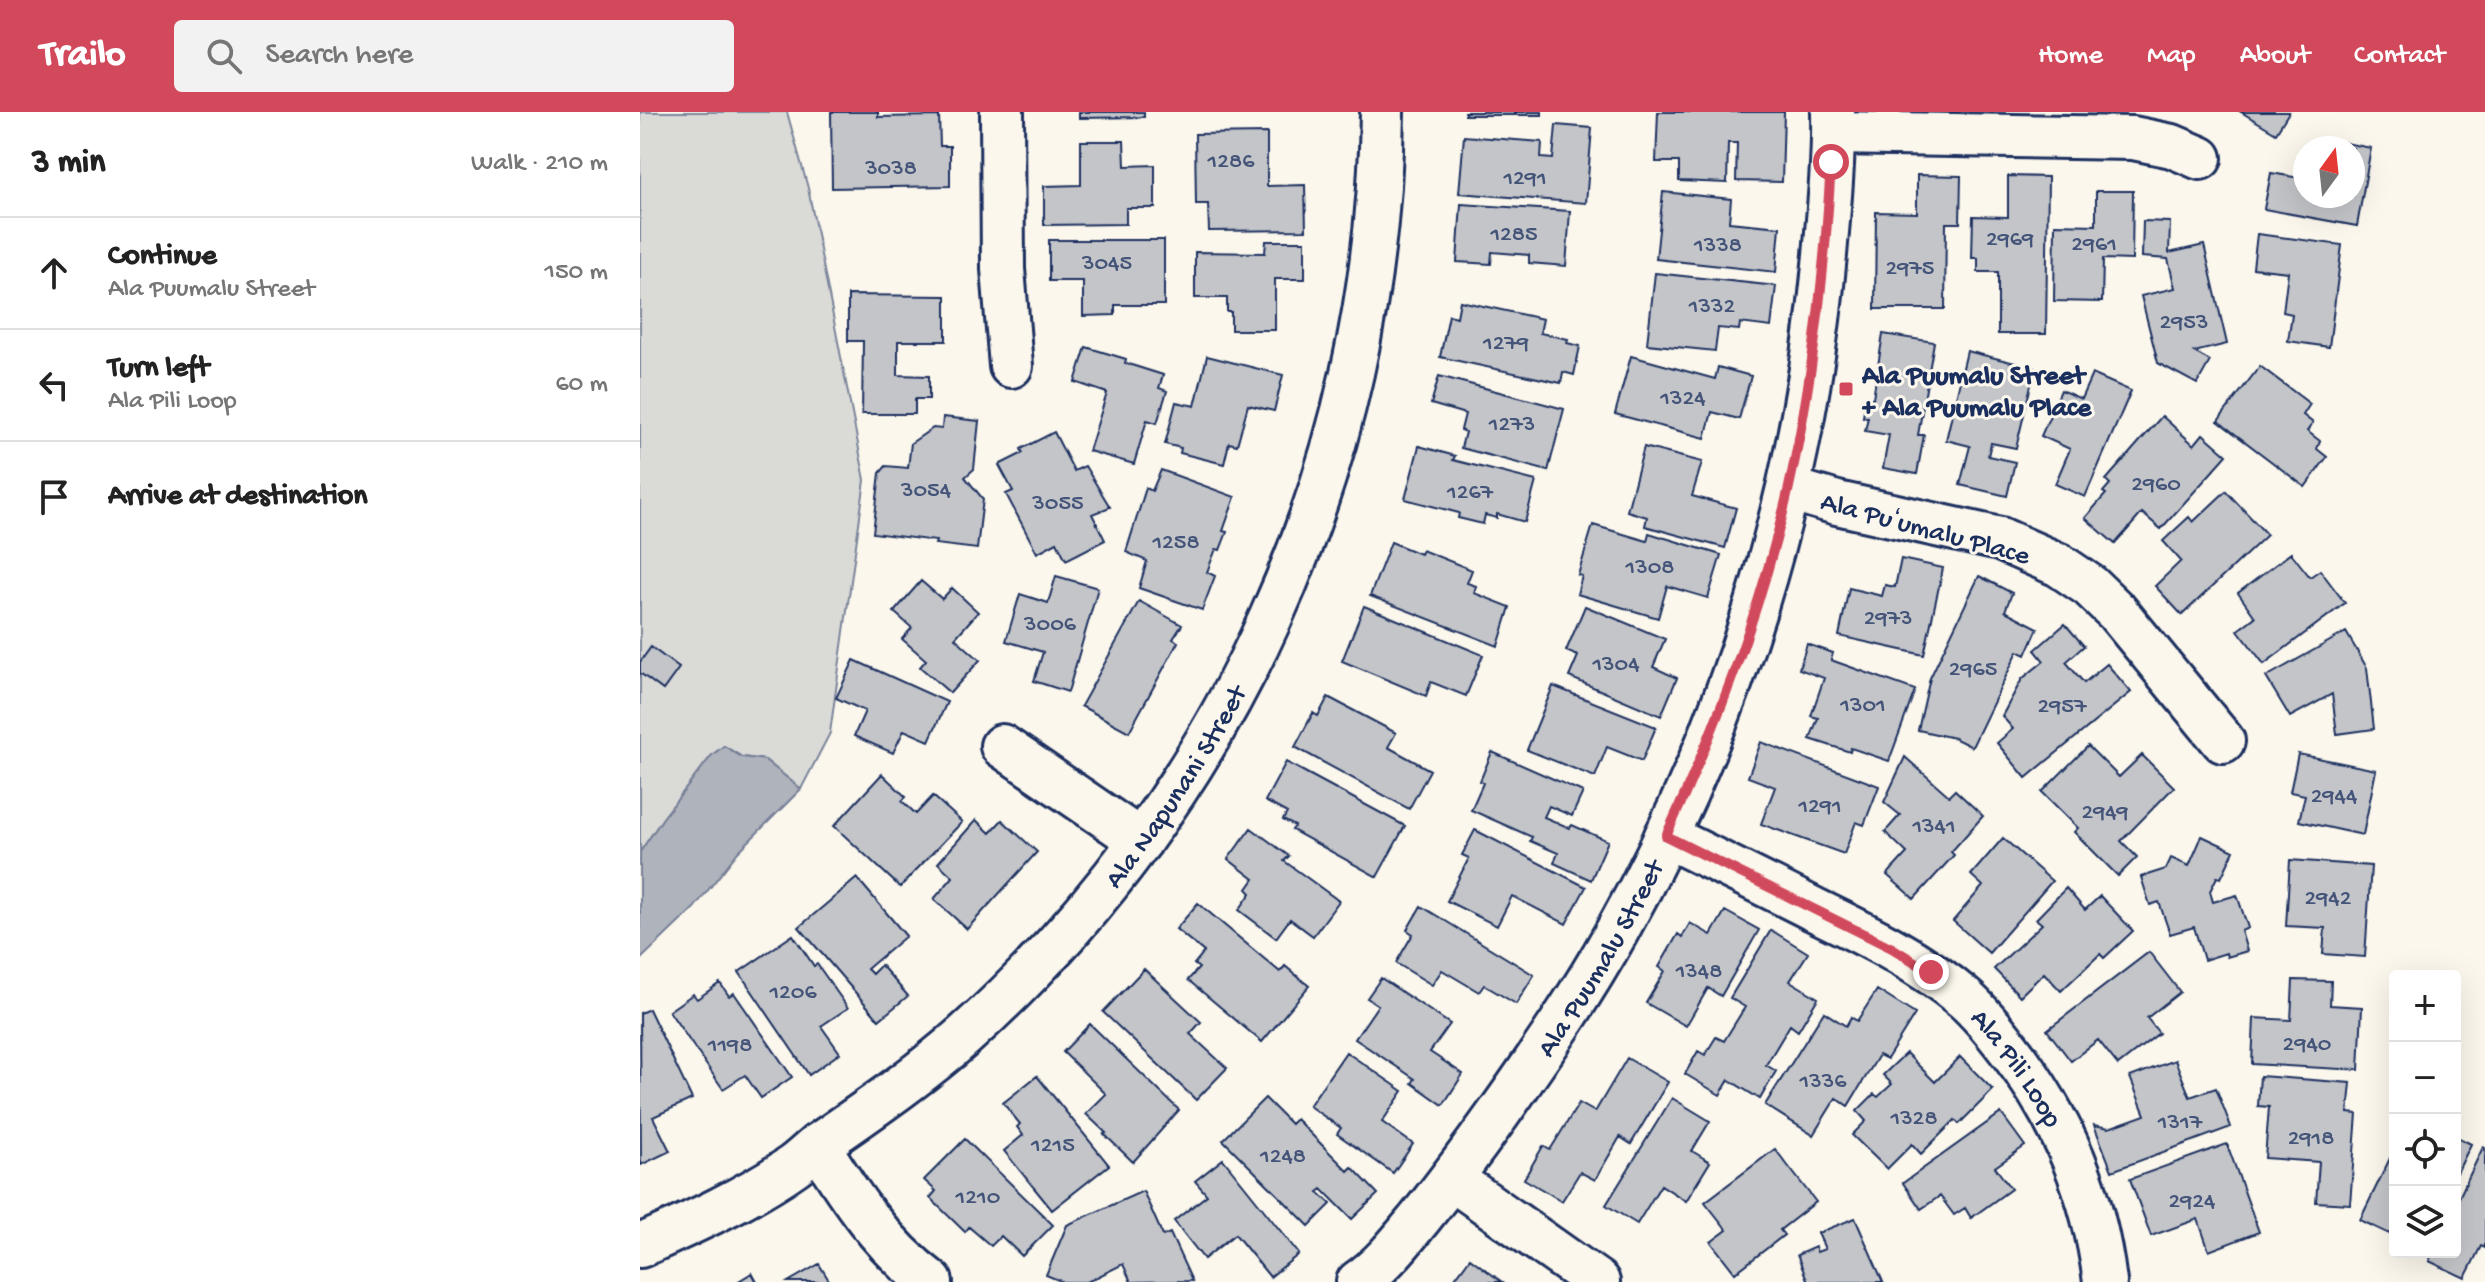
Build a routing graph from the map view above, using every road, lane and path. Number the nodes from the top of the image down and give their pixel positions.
1 (1002, 112) edge
2 (1382, 112) edge
3 (1834, 122) edge
4 (2200, 158) dead end
5 (1011, 366) dead end
6 (1789, 489) junction
7 (2223, 741) dead end
8 (1002, 746) dead end
9 (1666, 836) junction
10 (1141, 841) junction
11 (818, 1145) junction
12 (1452, 1179) junction
13 (640, 1246) edge
14 (931, 1282) edge
15 (1358, 1282) edge
16 (1598, 1282) edge
17 (2105, 1282) edge

1 - 5 street
2 - 10 street, Ala Napunani Street
3 - 4 street
3 - 6 street, Ala Puumalu Street
6 - 7 street, Ala Puʻumalu Place
6 - 9 street, Ala Puumalu Street
8 - 10 street
9 - 12 street, Ala Puumalu Street
9 - 17 street, Ala Pili Loop
10 - 11 street, Ala Napunani Street
11 - 13 street, Ala Napunani Street
11 - 14 street
12 - 15 street, Ala Puumalu Street
12 - 16 street

